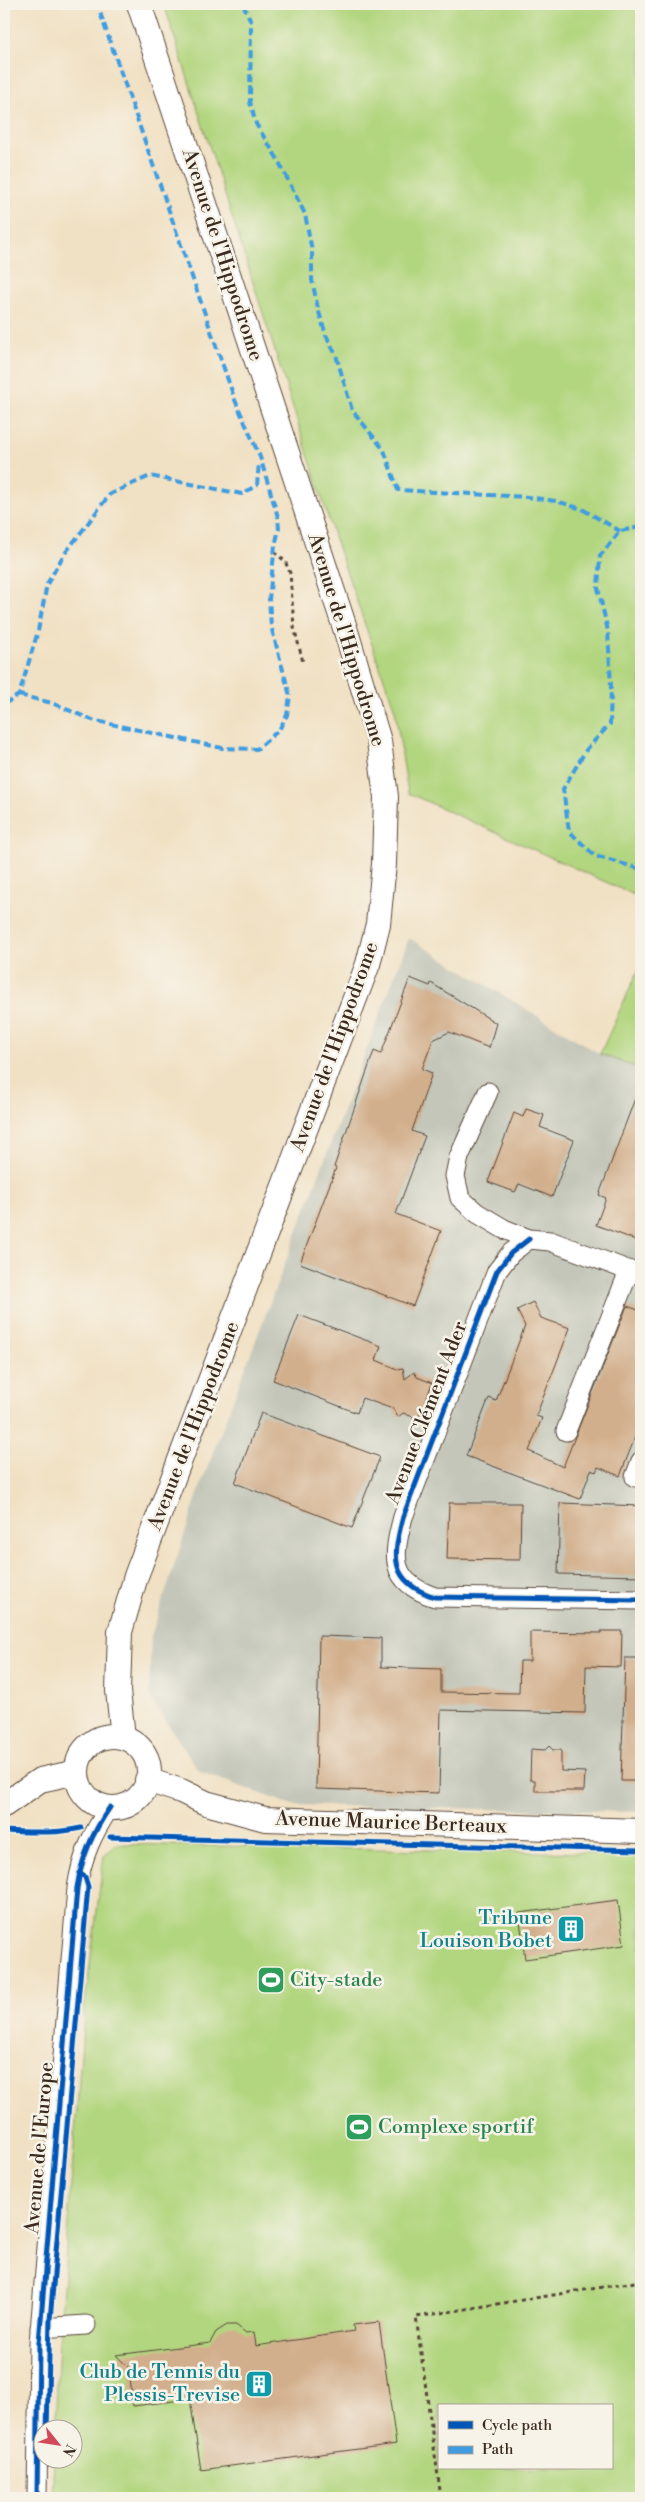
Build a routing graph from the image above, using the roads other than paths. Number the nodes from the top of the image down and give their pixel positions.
1 (139, 4) edge
2 (488, 1092) dead end
3 (529, 1239) junction
4 (635, 1273) edge
5 (566, 1431) dead end
6 (641, 1600) edge
7 (123, 1737) junction
8 (77, 1772) junction
9 (147, 1780) junction
10 (4, 1805) edge
11 (110, 1807) junction
12 (641, 1831) edge
13 (86, 2325) dead end
14 (40, 2328) junction
15 (37, 2498) edge

1 - 7 main road, Avenue de l'Hippodrome
2 - 3 street
3 - 4 street
3 - 6 street, Avenue Clément Ader
4 - 5 street
7 - 8 main road
7 - 9 main road
8 - 10 main road
8 - 11 main road
9 - 11 main road
9 - 12 main road, Avenue Maurice Berteaux
11 - 14 street, Avenue de l'Europe
13 - 14 street
14 - 15 street, Avenue de l'Europe

